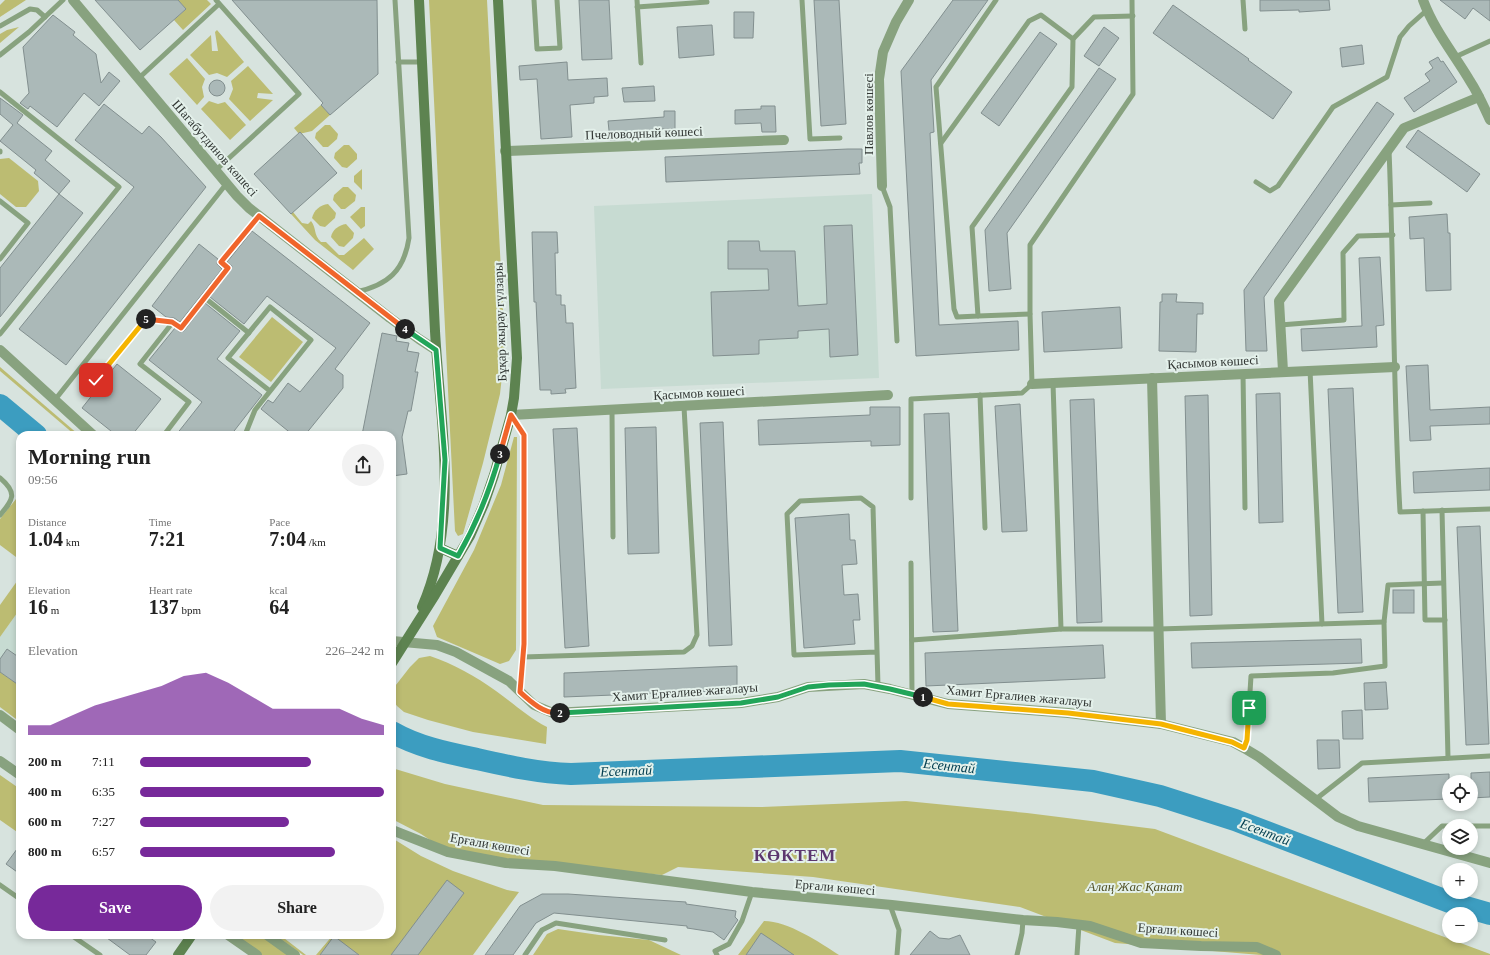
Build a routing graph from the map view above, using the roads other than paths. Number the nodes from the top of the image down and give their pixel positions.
1 (63, 0) edge
2 (72, 0) edge
3 (395, 0) edge
4 (419, 0) edge
5 (498, 0) edge
6 (534, 0) edge
7 (557, 0) edge
8 (637, 0) edge
9 (802, 0) edge
10 (909, 0) edge
11 (996, 0) edge
12 (1132, 0) edge
13 (1243, 0) edge
14 (1423, 0) edge
15 (218, 2) edge
16 (707, 2) dead end
17 (637, 7) junction
18 (1427, 10) junction
19 (1133, 16) junction
20 (45, 17) junction
21 (0, 26) edge
22 (1245, 30) dead end
23 (1073, 39) junction
24 (1490, 41) edge
25 (0, 55) edge
26 (1455, 57) junction
27 (398, 62) junction
28 (422, 62) junction
29 (641, 63) dead end
30 (139, 78) junction
31 (0, 92) edge
32 (1479, 97) junction
33 (1490, 120) edge
34 (840, 138) dead end
35 (784, 140) dead end
36 (941, 143) junction
37 (1389, 149) junction
38 (505, 151) junction
39 (216, 170) junction
40 (1256, 182) dead end
41 (227, 183) junction
42 (882, 186) joint
43 (0, 201) edge
44 (1430, 203) dead end
45 (1391, 205) junction
46 (259, 216) junction
47 (1393, 235) junction
48 (0, 259) edge
49 (356, 292) junction
50 (205, 298) junction
51 (1030, 314) junction
52 (978, 316) junction
53 (172, 322) junction
54 (1280, 325) junction
55 (249, 333) junction
56 (0, 334) edge
57 (897, 341) dead end
58 (0, 350) edge
59 (436, 350) junction
60 (1394, 367) junction
61 (1310, 370) junction
62 (1283, 372) junction
63 (1243, 373) junction
64 (1152, 378) junction
65 (96, 380) dead end
66 (1053, 383) junction
67 (1032, 384) junction
68 (270, 391) junction
69 (888, 395) dead end
70 (980, 395) junction
71 (54, 401) junction
72 (684, 407) junction
73 (612, 411) junction
74 (511, 415) junction
75 (88, 431) edge
76 (167, 431) edge
77 (246, 431) edge
78 (0, 478) edge
79 (911, 498) dead end
80 (1245, 508) dead end
81 (1490, 509) edge
82 (1442, 510) junction
83 (1423, 511) junction
84 (0, 515) edge
85 (986, 528) dead end
86 (613, 537) dead end
87 (440, 548) junction
88 (458, 556) junction
89 (911, 563) dead end
90 (1443, 583) junction
91 (1424, 584) junction
92 (1445, 620) junction
93 (1384, 622) junction
94 (1322, 624) junction
95 (1061, 629) junction
96 (1159, 629) junction
97 (912, 640) junction
98 (396, 641) edge
99 (407, 642) junction
100 (877, 652) junction
101 (396, 657) edge
102 (522, 657) junction
103 (878, 686) junction
104 (520, 692) junction
105 (912, 694) junction
106 (0, 715) edge
107 (1161, 724) junction
108 (16, 727) edge
109 (1244, 748) junction
110 (1490, 756) edge
111 (1448, 758) junction
112 (0, 761) edge
113 (16, 772) edge
114 (1316, 799) junction
115 (1442, 826) edge
116 (1478, 826) edge
117 (1490, 826) edge
118 (396, 832) edge
119 (1423, 844) junction
120 (1490, 862) edge
121 (0, 885) edge
122 (752, 892) junction
123 (16, 896) edge
124 (890, 905) junction
125 (1023, 920) junction
126 (1079, 925) junction
127 (77, 939) edge
128 (189, 939) edge
129 (234, 939) edge
130 (273, 939) edge
131 (665, 940) dead end
132 (100, 955) edge
133 (178, 955) edge
134 (256, 955) edge
135 (295, 955) edge
136 (525, 955) edge
137 (716, 955) edge
138 (897, 955) edge
139 (1017, 955) edge
140 (1077, 955) edge
141 (1275, 955) edge

1 - 20 lane
2 - 30 street, Шагабутдинов көшесі
3 - 27 lane
4 - 28 street, Бұқар жырау гүлзары
5 - 38 street, Бұқар жырау гүлзары
6 - 7 lane
8 - 17 lane
9 - 34 lane
10 - 42 street, Павлов көшесі
11 - 36 lane
12 - 19 lane
13 - 22 lane
14 - 18 street
15 - 30 lane
15 - 39 lane
16 - 17 lane
17 - 29 lane
18 - 26 street
18 - 40 lane
19 - 23 lane
19 - 51 lane
20 - 21 lane
20 - 25 lane
23 - 36 lane
23 - 52 lane
24 - 26 lane
26 - 32 street
27 - 28 lane
27 - 49 lane
28 - 59 street, Бұқар жырау гүлзары
30 - 39 street, Шагабутдинов көшесі
31 - 56 lane
32 - 33 street
32 - 37 street
35 - 38 street, Пчеловодный көшесі
36 - 52 lane
37 - 45 lane
37 - 54 street
38 - 74 street, Бұқар жырау гүлзары
39 - 41 street, Шагабутдинов көшесі
41 - 46 street, Шагабутдинов көшесі
41 - 71 lane
42 - 57 lane
43 - 48 lane
44 - 45 lane
45 - 47 lane
46 - 49 street, Шагабутдинов көшесі
46 - 50 lane
47 - 54 lane
47 - 60 lane
49 - 59 street, Шагабутдинов көшесі
50 - 53 lane
50 - 55 lane
51 - 52 lane
51 - 67 lane
53 - 65 lane
53 - 76 lane
54 - 62 street
55 - 68 lane
55 - 68 lane
58 - 71 street
59 - 87 street, Бұқар жырау гүлзары
60 - 61 street, Қасымов көшесі
60 - 83 lane
61 - 62 street, Қасымов көшесі
61 - 94 lane
62 - 63 street, Қасымов көшесі
63 - 64 street, Қасымов көшесі
63 - 80 lane
64 - 66 street, Қасымов көшесі
64 - 96 street
66 - 67 street, Қасымов көшесі
66 - 95 lane
67 - 70 lane
68 - 77 lane
69 - 72 street, Қасымов көшесі
70 - 79 lane
70 - 85 lane
71 - 75 street
72 - 73 street, Қасымов көшесі
72 - 102 lane
73 - 74 street, Қасымов көшесі
73 - 86 lane
74 - 88 street, Бұқар жырау гүлзары
74 - 102 lane
78 - 84 lane
81 - 82 lane
82 - 83 lane
82 - 90 lane
83 - 91 lane
87 - 88 street
87 - 99 street, Бұқар жырау гүлзары
88 - 99 street, Бұқар жырау гүлзары
89 - 97 lane
90 - 91 lane
90 - 92 lane
91 - 92 lane
91 - 93 lane
92 - 111 lane
93 - 94 lane
93 - 109 lane
94 - 96 lane
95 - 96 lane
95 - 97 lane
96 - 107 street
97 - 105 lane
98 - 99 street, Хамит Ерғалиев жағалауы
99 - 101 street, Бұқар жырау гүлзары
99 - 104 street, Хамит Ерғалиев жағалауы
100 - 100 lane
100 - 103 lane
102 - 104 lane
103 - 104 street, Хамит Ерғалиев жағалауы
103 - 105 street, Хамит Ерғалиев жағалауы
105 - 107 street, Хамит Ерғалиев жағалауы
106 - 108 street
107 - 109 street, Хамит Ерғалиев жағалауы
109 - 114 street, Хамит Ерғалиев жағалауы
110 - 111 lane
111 - 114 lane
112 - 113 street
114 - 119 street, Хамит Ерғалиев жағалауы
115 - 119 lane
116 - 117 lane
118 - 122 street, Ерғали көшесі
119 - 120 street, Хамит Ерғалиев жағалауы
121 - 123 lane
122 - 124 street, Ерғали көшесі
122 - 137 lane
124 - 125 street, Ерғали көшесі
124 - 138 lane
125 - 126 street, Ерғали көшесі
125 - 139 lane
126 - 140 lane
126 - 141 street, Ерғали көшесі
127 - 132 lane
128 - 133 street
129 - 134 street
130 - 135 street
131 - 136 lane

